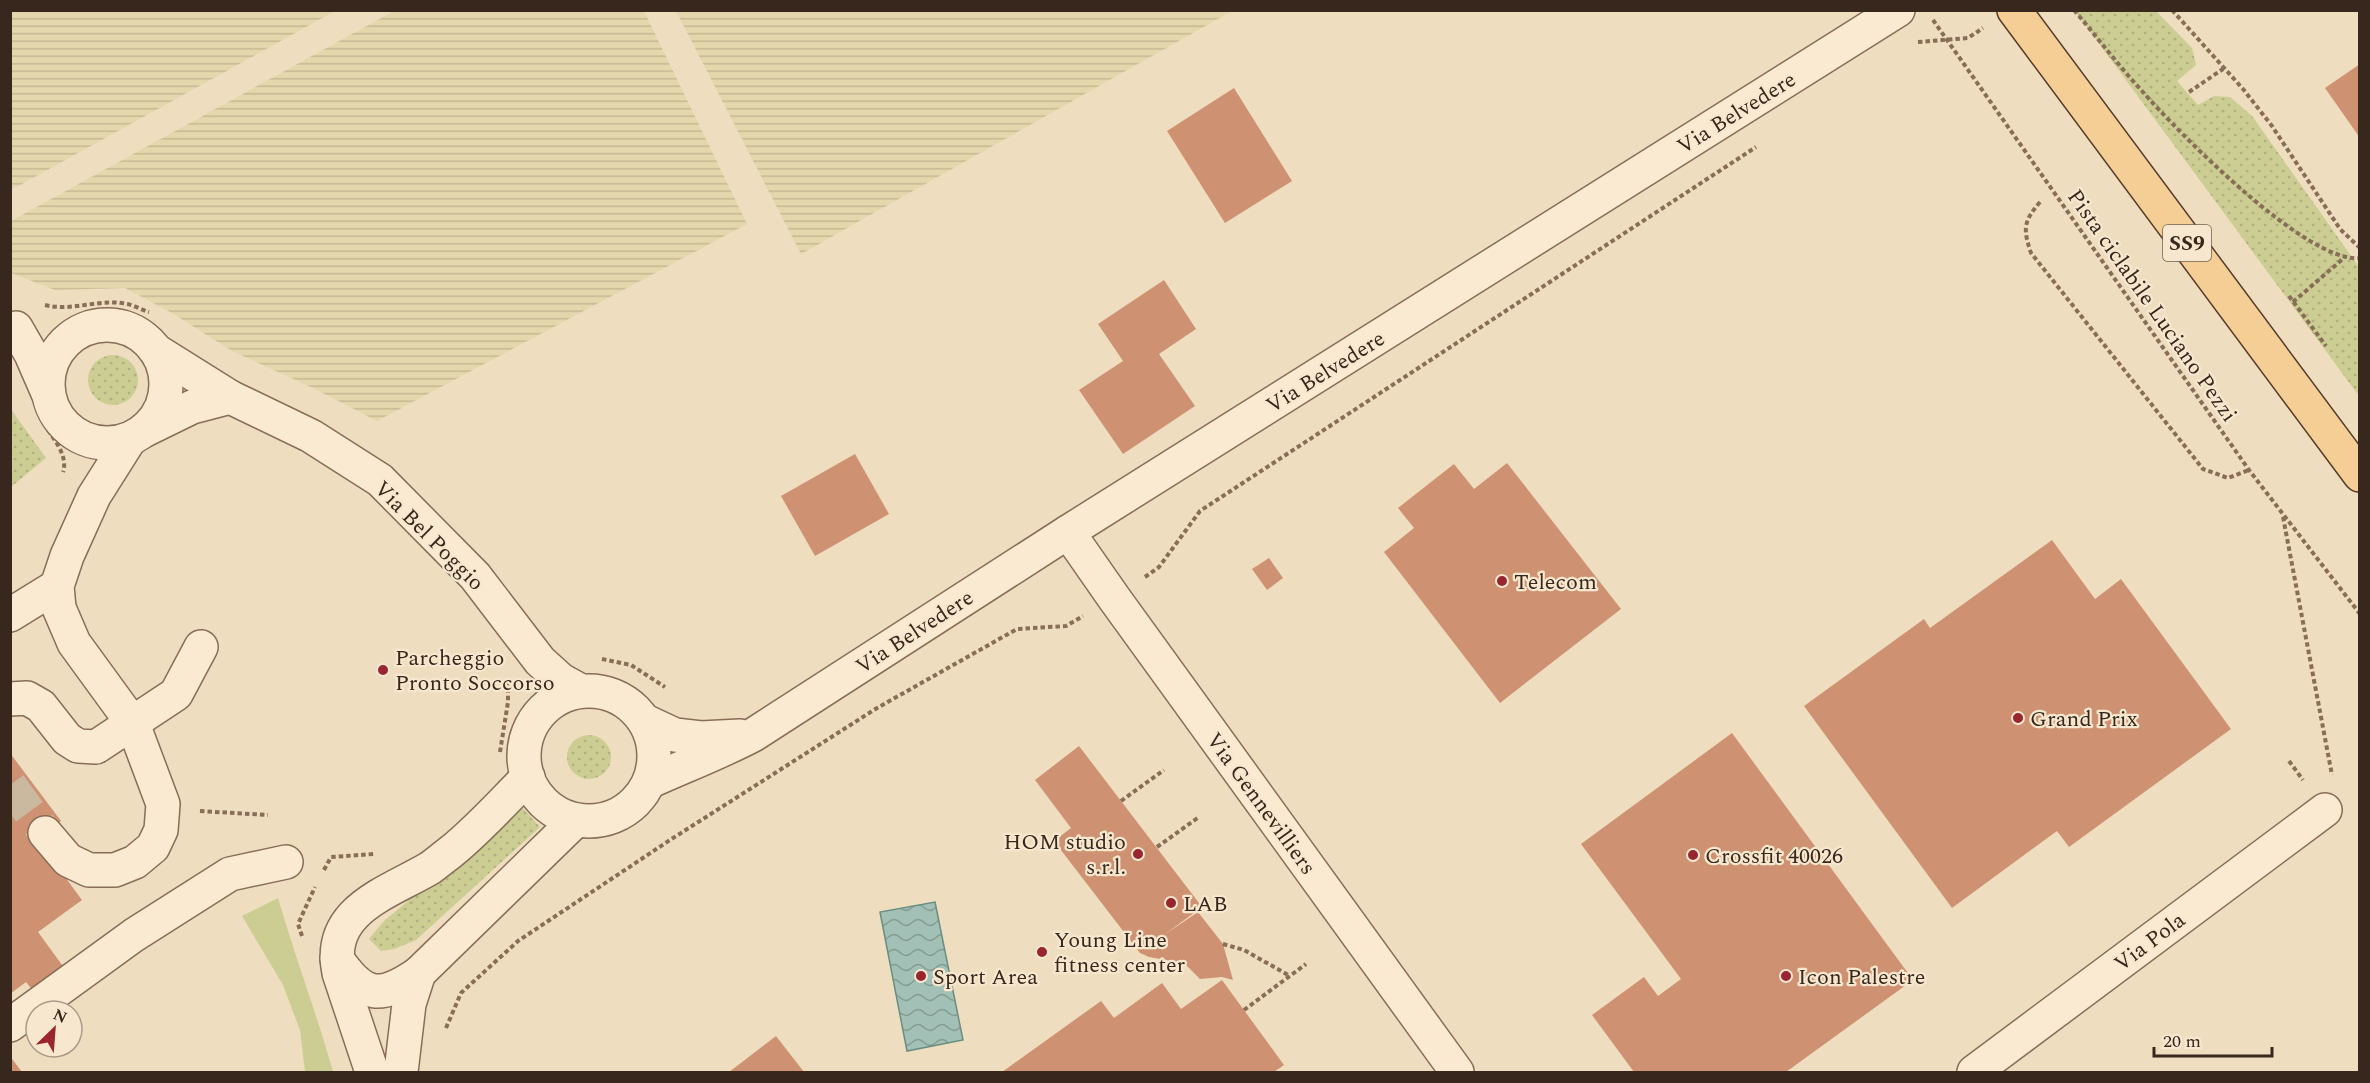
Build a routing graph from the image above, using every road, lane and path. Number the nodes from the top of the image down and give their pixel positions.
1 (1898, 10) edge
2 (2014, 10) edge
3 (2074, 10) edge
4 (2172, 10) edge
5 (1931, 18) dead end
6 (1948, 41) junction
7 (1915, 42) dead end
8 (2223, 69) junction
9 (2189, 92) dead end
10 (1756, 146) dead end
11 (2040, 202) dead end
12 (2360, 248) edge
13 (2345, 256) junction
14 (2360, 258) edge
15 (2289, 296) dead end
16 (2293, 302) junction
17 (13, 327) edge
18 (77, 333) junction
19 (2326, 346) dead end
20 (155, 350) junction
21 (230, 397) junction
22 (54, 416) junction
23 (137, 435) junction
24 (2249, 470) junction
25 (2360, 475) edge
26 (94, 496) junction
27 (2283, 516) junction
28 (1068, 532) junction
29 (57, 586) junction
30 (1114, 598) junction
31 (2360, 614) edge
32 (10, 615) edge
33 (521, 637) junction
34 (201, 647) dead end
35 (581, 691) junction
36 (10, 699) edge
37 (538, 715) junction
38 (645, 721) junction
39 (133, 724) junction
40 (753, 735) junction
41 (1164, 770) dead end
42 (528, 777) junction
43 (649, 782) junction
44 (2329, 794) joint
45 (1121, 801) dead end
46 (1199, 817) dead end
47 (576, 819) junction
48 (45, 833) tunnel mouth
49 (1157, 847) dead end
50 (286, 862) dead end
51 (1223, 944) dead end
52 (336, 957) junction
53 (1306, 964) dead end
54 (418, 973) junction
55 (1290, 976) junction
56 (1244, 1011) dead end
57 (10, 1025) edge
58 (445, 1030) dead end
59 (372, 1072) edge
60 (401, 1072) edge
61 (1457, 1072) edge
62 (1974, 1072) edge

1 - 28 street, Via Belvedere
2 - 25 main road, SS9
3 - 13 path
4 - 8 path
5 - 6 path, Pista ciclabile Luciano Pezzi
6 - 7 path
6 - 24 path, Pista ciclabile Luciano Pezzi
8 - 9 path
8 - 12 path
10 - 30 path
11 - 24 path
13 - 14 path
13 - 16 path
15 - 16 path
16 - 19 path
17 - 18 street, Via Bel Poggio
17 - 22 street, Via Bel Poggio
18 - 20 street, Via Bel Poggio
18 - 22 street
20 - 21 street, Via Bel Poggio
20 - 23 street
21 - 23 street
21 - 33 street, Via Bel Poggio
22 - 23 street
22 - 26 street, Via Bel Poggio
22 - 26 path
23 - 26 street
24 - 27 path, Pista ciclabile Luciano Pezzi
26 - 29 street
27 - 31 path, Pista ciclabile Luciano Pezzi
27 - 44 path
28 - 30 street, Via Gennevilliers
28 - 40 street, Via Belvedere
29 - 32 street
29 - 39 street
30 - 58 path
30 - 61 street, Via Gennevilliers
33 - 35 street, Via Bel Poggio
33 - 37 street, Via Bel Poggio
34 - 39 street
35 - 37 street, Via Bel Poggio
35 - 38 street, Via Bel Poggio
36 - 39 street
37 - 42 street, Via Bel Poggio
38 - 40 street, Via Belvedere
38 - 43 street, Via Bel Poggio
39 - 48 street
40 - 43 street, Via Belvedere
41 - 45 path
42 - 47 street, Via Bel Poggio
42 - 52 street
43 - 47 street, Via Bel Poggio
44 - 62 street, Via Pola
46 - 49 path
47 - 54 street
50 - 57 street
51 - 55 path
52 - 54 street
52 - 59 street
53 - 55 path
54 - 60 street
55 - 56 path

